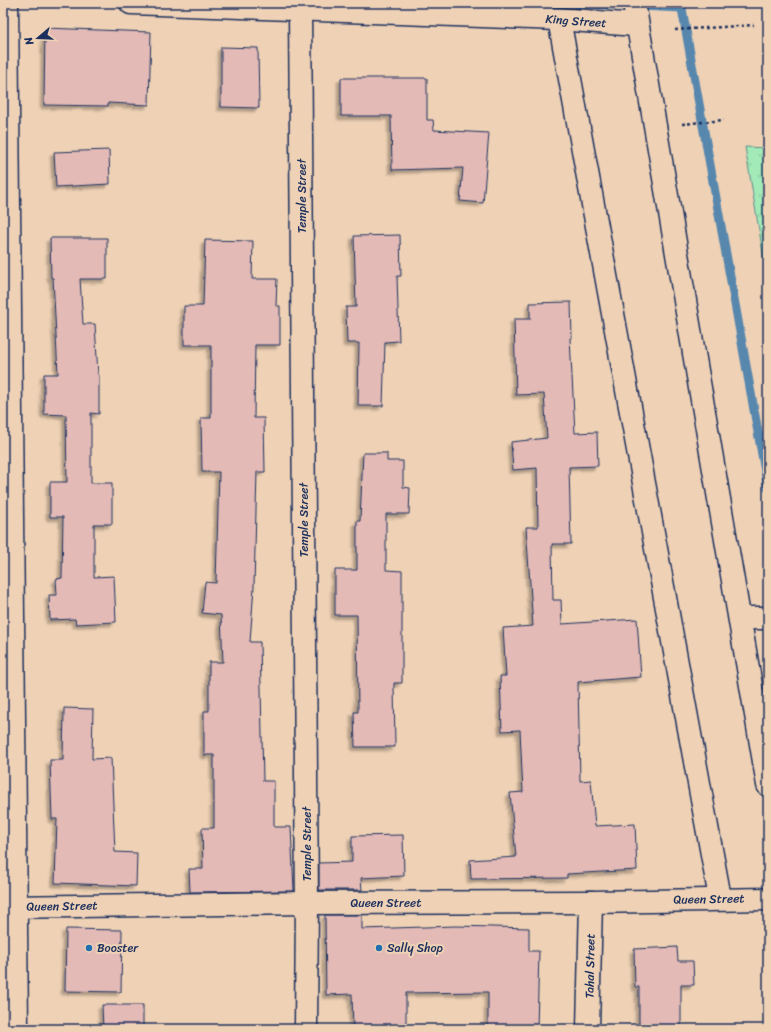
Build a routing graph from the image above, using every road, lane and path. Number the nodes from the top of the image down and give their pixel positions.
1 (7, 3) edge
2 (131, 3) edge
3 (634, 3) edge
4 (300, 10) junction
5 (559, 19) junction
6 (636, 25) junction
7 (754, 25) dead end
8 (675, 30) dead end
9 (724, 120) dead end
10 (682, 124) dead end
11 (740, 618) junction
12 (768, 618) edge
13 (768, 785) edge
14 (720, 898) junction
15 (768, 899) edge
16 (591, 902) junction
17 (307, 903) junction
18 (10, 907) edge
19 (17, 1029) edge
20 (306, 1029) edge
21 (588, 1029) edge

1 - 18 street
2 - 4 street, King Street
3 - 6 street
4 - 5 street, King Street
4 - 17 street, Temple Street
5 - 6 street, King Street
5 - 14 street
6 - 11 street
7 - 8 path
9 - 10 path
11 - 12 street
11 - 13 street
14 - 15 street, Queen Street
14 - 16 street, Queen Street
16 - 17 street, Queen Street
16 - 21 street, Tahal Street
17 - 18 street, Queen Street
17 - 20 street, Temple Street
18 - 19 street

